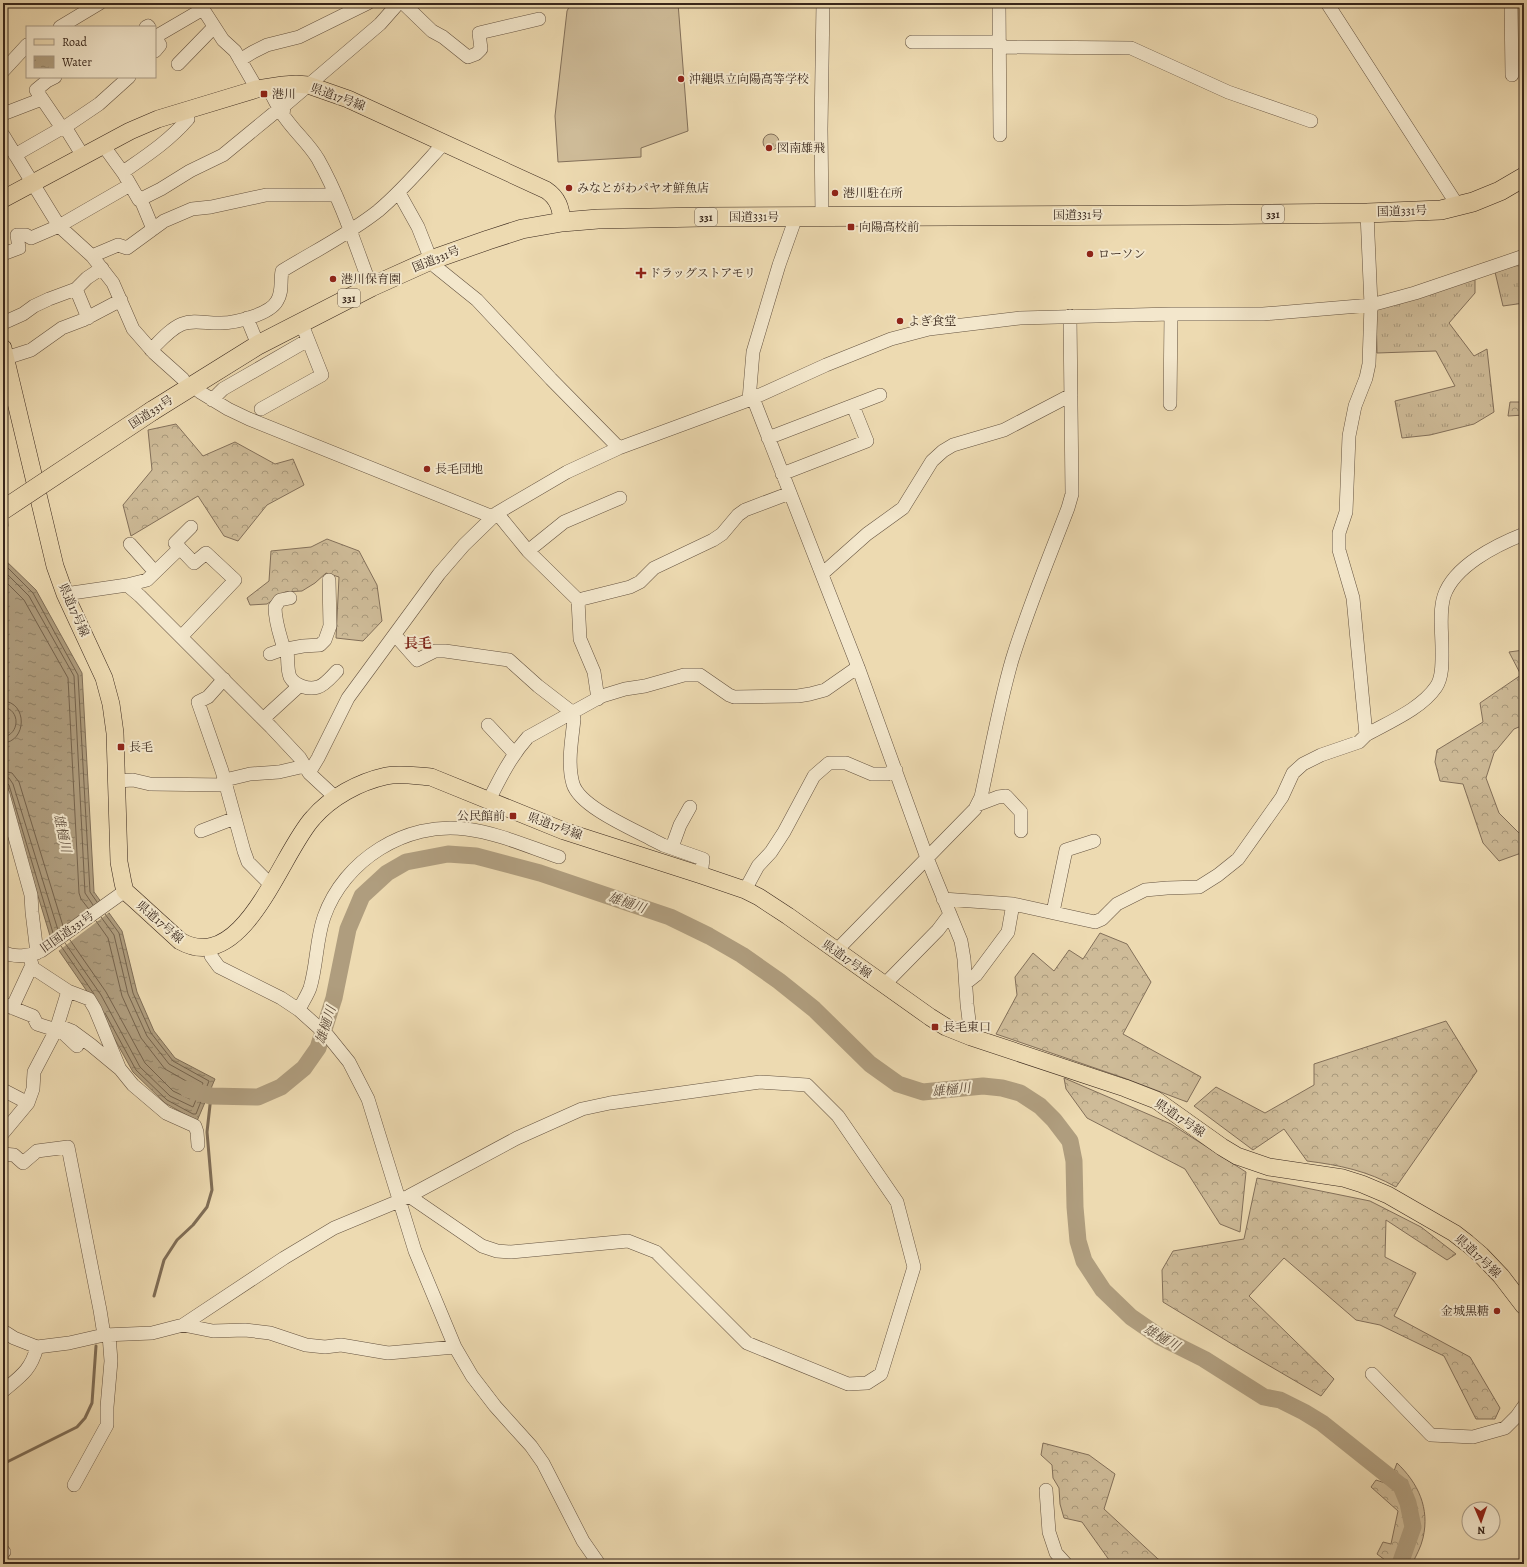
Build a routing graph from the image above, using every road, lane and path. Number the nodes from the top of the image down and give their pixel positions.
1 (100, 3) edge
2 (368, 3) edge
3 (397, 3) edge
4 (403, 3) edge
5 (823, 3) edge
6 (999, 3) edge
7 (1327, 3) edge
8 (1511, 3) edge
9 (201, 6) edge
10 (539, 19) dead end
11 (62, 26) edge
12 (214, 27) junction
13 (156, 36) edge
14 (156, 39) edge
15 (912, 42) dead end
16 (1000, 44) junction
17 (26, 46) edge
18 (156, 50) edge
19 (240, 60) junction
20 (178, 64) dead end
21 (3, 71) edge
22 (1512, 75) dead end
23 (54, 78) edge
24 (128, 78) edge
25 (308, 86) junction
26 (262, 88) junction
27 (42, 99) junction
28 (186, 111) junction
29 (281, 112) junction
30 (3, 114) edge
31 (1311, 121) dead end
32 (64, 128) junction
33 (3, 135) edge
34 (1000, 135) dead end
35 (444, 143) junction
36 (104, 145) junction
37 (15, 155) junction
38 (83, 156) junction
39 (123, 172) junction
40 (1524, 177) edge
41 (32, 183) junction
42 (130, 185) junction
43 (398, 193) junction
44 (336, 196) junction
45 (3, 199) edge
46 (141, 200) junction
47 (1458, 206) junction
48 (1367, 213) junction
49 (822, 216) junction
50 (796, 217) junction
51 (562, 222) junction
52 (59, 226) junction
53 (153, 229) junction
54 (350, 229) junction
55 (3, 254) edge
56 (92, 256) junction
57 (1524, 256) edge
58 (431, 260) junction
59 (102, 268) junction
60 (371, 287) junction
61 (76, 289) junction
62 (121, 300) junction
63 (1371, 305) junction
64 (1171, 314) junction
65 (1070, 316) junction
66 (88, 318) junction
67 (247, 318) junction
68 (301, 322) junction
69 (3, 323) edge
70 (308, 340) junction
71 (258, 345) junction
72 (151, 350) junction
73 (4, 353) edge
74 (183, 379) dead end
75 (200, 392) dead end
76 (880, 395) dead end
77 (1071, 395) junction
78 (751, 399) junction
79 (212, 400) junction
80 (1170, 404) dead end
81 (853, 406) junction
82 (261, 409) dead end
83 (768, 438) junction
84 (619, 448) junction
85 (782, 474) junction
86 (790, 493) junction
87 (620, 498) dead end
88 (3, 510) edge
89 (495, 515) junction
90 (191, 527) dead end
91 (1524, 534) edge
92 (130, 544) dead end
93 (180, 548) junction
94 (528, 551) junction
95 (155, 572) junction
96 (822, 574) junction
97 (329, 580) dead end
98 (127, 585) junction
99 (65, 594) junction
100 (290, 598) dead end
101 (578, 600) junction
102 (395, 635) junction
103 (182, 637) junction
104 (286, 649) junction
105 (270, 654) dead end
106 (858, 666) junction
107 (337, 671) dead end
108 (224, 679) junction
109 (299, 686) junction
110 (598, 699) junction
111 (573, 713) junction
112 (264, 719) junction
113 (488, 725) dead end
114 (1366, 735) junction
115 (515, 754) junction
116 (307, 770) junction
117 (896, 770) junction
118 (117, 781) junction
119 (225, 783) junction
120 (3, 794) edge
121 (336, 798) junction
122 (489, 800) junction
123 (977, 805) junction
124 (690, 807) dead end
125 (235, 818) junction
126 (201, 831) dead end
127 (1021, 831) dead end
128 (1094, 841) dead end
129 (672, 848) junction
130 (559, 857) dead end
131 (927, 858) junction
132 (701, 874) junction
133 (272, 885) junction
134 (745, 890) junction
135 (126, 891) junction
136 (944, 899) junction
137 (1013, 904) junction
138 (1053, 912) junction
139 (950, 914) junction
140 (211, 947) junction
141 (836, 951) junction
142 (4, 956) edge
143 (33, 958) junction
144 (966, 983) junction
145 (884, 985) junction
146 (68, 991) junction
147 (7, 1006) edge
148 (299, 1010) junction
149 (56, 1028) junction
150 (971, 1037) junction
151 (77, 1046) dead end
152 (120, 1069) junction
153 (3, 1090) edge
154 (28, 1103) junction
155 (3, 1133) edge
156 (198, 1145) dead end
157 (3, 1154) edge
158 (404, 1198) junction
159 (1524, 1306) edge
160 (183, 1325) junction
161 (3, 1331) edge
162 (106, 1335) junction
163 (37, 1347) junction
164 (456, 1347) junction
165 (1372, 1374) dead end
166 (3, 1391) edge
167 (1522, 1416) edge
168 (74, 1485) dead end
169 (1046, 1490) dead end
170 (598, 1564) edge
171 (1066, 1564) edge

1 - 11 street
2 - 19 street
3 - 25 street
4 - 10 street
5 - 49 street
6 - 16 street
7 - 47 street
8 - 22 street
9 - 12 street
9 - 13 street
12 - 19 street
12 - 20 street
14 - 18 street
15 - 16 street
16 - 31 street
16 - 34 street
17 - 21 street
19 - 26 street
23 - 27 street
24 - 32 street
25 - 26 main road, 県道17号線
25 - 29 street
25 - 35 main road, 県道17号線
26 - 28 main road, 県道17号線
26 - 29 street
27 - 30 street
27 - 32 street
28 - 36 main road, 県道17号線
28 - 39 street
29 - 44 street
29 - 46 street
32 - 37 street
32 - 38 street
33 - 37 street
35 - 43 street
35 - 51 main road, 県道17号線
36 - 38 main road, 県道17号線
36 - 39 street
37 - 41 street
38 - 41 main road, 県道17号線
39 - 42 street
40 - 47 highway, 国道331号 / 331
41 - 45 main road, 県道17号線
41 - 52 street
42 - 46 street
42 - 52 street
43 - 54 street
43 - 58 street
44 - 53 street
44 - 54 street
46 - 53 street
47 - 48 highway, 国道331号 / 331
48 - 49 highway, 国道331号 / 331
48 - 63 street
49 - 50 highway, 国道331号 / 331
50 - 51 highway, 国道331号 / 331
50 - 78 street
51 - 58 highway, 国道331号 / 331
52 - 55 street
52 - 56 street
53 - 56 street
54 - 60 street
54 - 67 street
56 - 59 street
57 - 63 street
58 - 60 highway, 国道331号 / 331
58 - 84 street
59 - 61 street
59 - 62 street
60 - 68 highway, 国道331号 / 331
61 - 66 street
61 - 69 street
62 - 66 street
62 - 72 street
63 - 64 street
63 - 114 street
64 - 65 street
64 - 80 street
65 - 77 street
65 - 78 street
66 - 73 street
67 - 71 street
67 - 72 street
68 - 70 street
68 - 71 highway, 国道331号 / 331
70 - 79 street
70 - 82 street
71 - 88 highway, 国道331号 / 331, bridge
72 - 74 street
73 - 99 main road, 県道17号線
75 - 79 street
76 - 81 street
77 - 96 street
77 - 123 street
78 - 83 street
78 - 84 street
79 - 89 street
81 - 83 street
81 - 85 street
83 - 85 street
84 - 89 street
85 - 86 street
86 - 96 street
86 - 101 street
87 - 94 street
89 - 94 street
89 - 102 street
90 - 93 street
91 - 114 street
92 - 95 street
93 - 95 street
93 - 103 street
94 - 101 street
95 - 98 street
96 - 106 street
97 - 104 street
98 - 99 street
98 - 103 street
99 - 118 main road, 県道17号線
100 - 104 street
101 - 110 street
102 - 111 street
102 - 116 street
103 - 108 street
104 - 105 street
104 - 109 street
106 - 110 street
106 - 117 street
107 - 109 street
108 - 112 street
108 - 119 street
109 - 112 street
110 - 111 street
111 - 115 street
111 - 129 street
112 - 116 street
113 - 115 street
114 - 138 street
115 - 122 street
116 - 119 street
116 - 121 street
117 - 131 street
117 - 134 street
118 - 119 street
118 - 135 main road, 県道17号線
119 - 125 street
120 - 143 street
121 - 122 main road, 県道17号線
121 - 133 main road, 県道17号線
122 - 132 main road, 県道17号線
123 - 127 street
123 - 131 street
124 - 129 street
125 - 126 street
125 - 133 street
128 - 138 street
129 - 132 street
130 - 148 street
131 - 136 street
131 - 141 street
132 - 134 main road, 県道17号線
133 - 140 main road, 県道17号線
134 - 141 main road, 県道17号線
135 - 140 main road, 県道17号線
135 - 143 street, 旧国道331号
136 - 137 street
136 - 139 street
137 - 138 street
137 - 144 street
139 - 144 street
139 - 145 street
140 - 148 street
141 - 145 main road, 県道17号線
142 - 143 street, 旧国道331号
143 - 146 street
143 - 147 street
144 - 150 street
145 - 150 main road, 県道17号線
146 - 149 street
146 - 152 street
147 - 149 street
148 - 158 street
149 - 151 street
149 - 152 street
149 - 154 street
150 - 159 main road, 県道17号線
152 - 156 street
153 - 154 street
154 - 155 street
157 - 162 street
158 - 158 street
158 - 160 street
158 - 164 street
160 - 162 street
160 - 164 street
161 - 163 street
162 - 163 street
162 - 168 street
163 - 166 street
164 - 170 street
165 - 167 street
169 - 171 street

